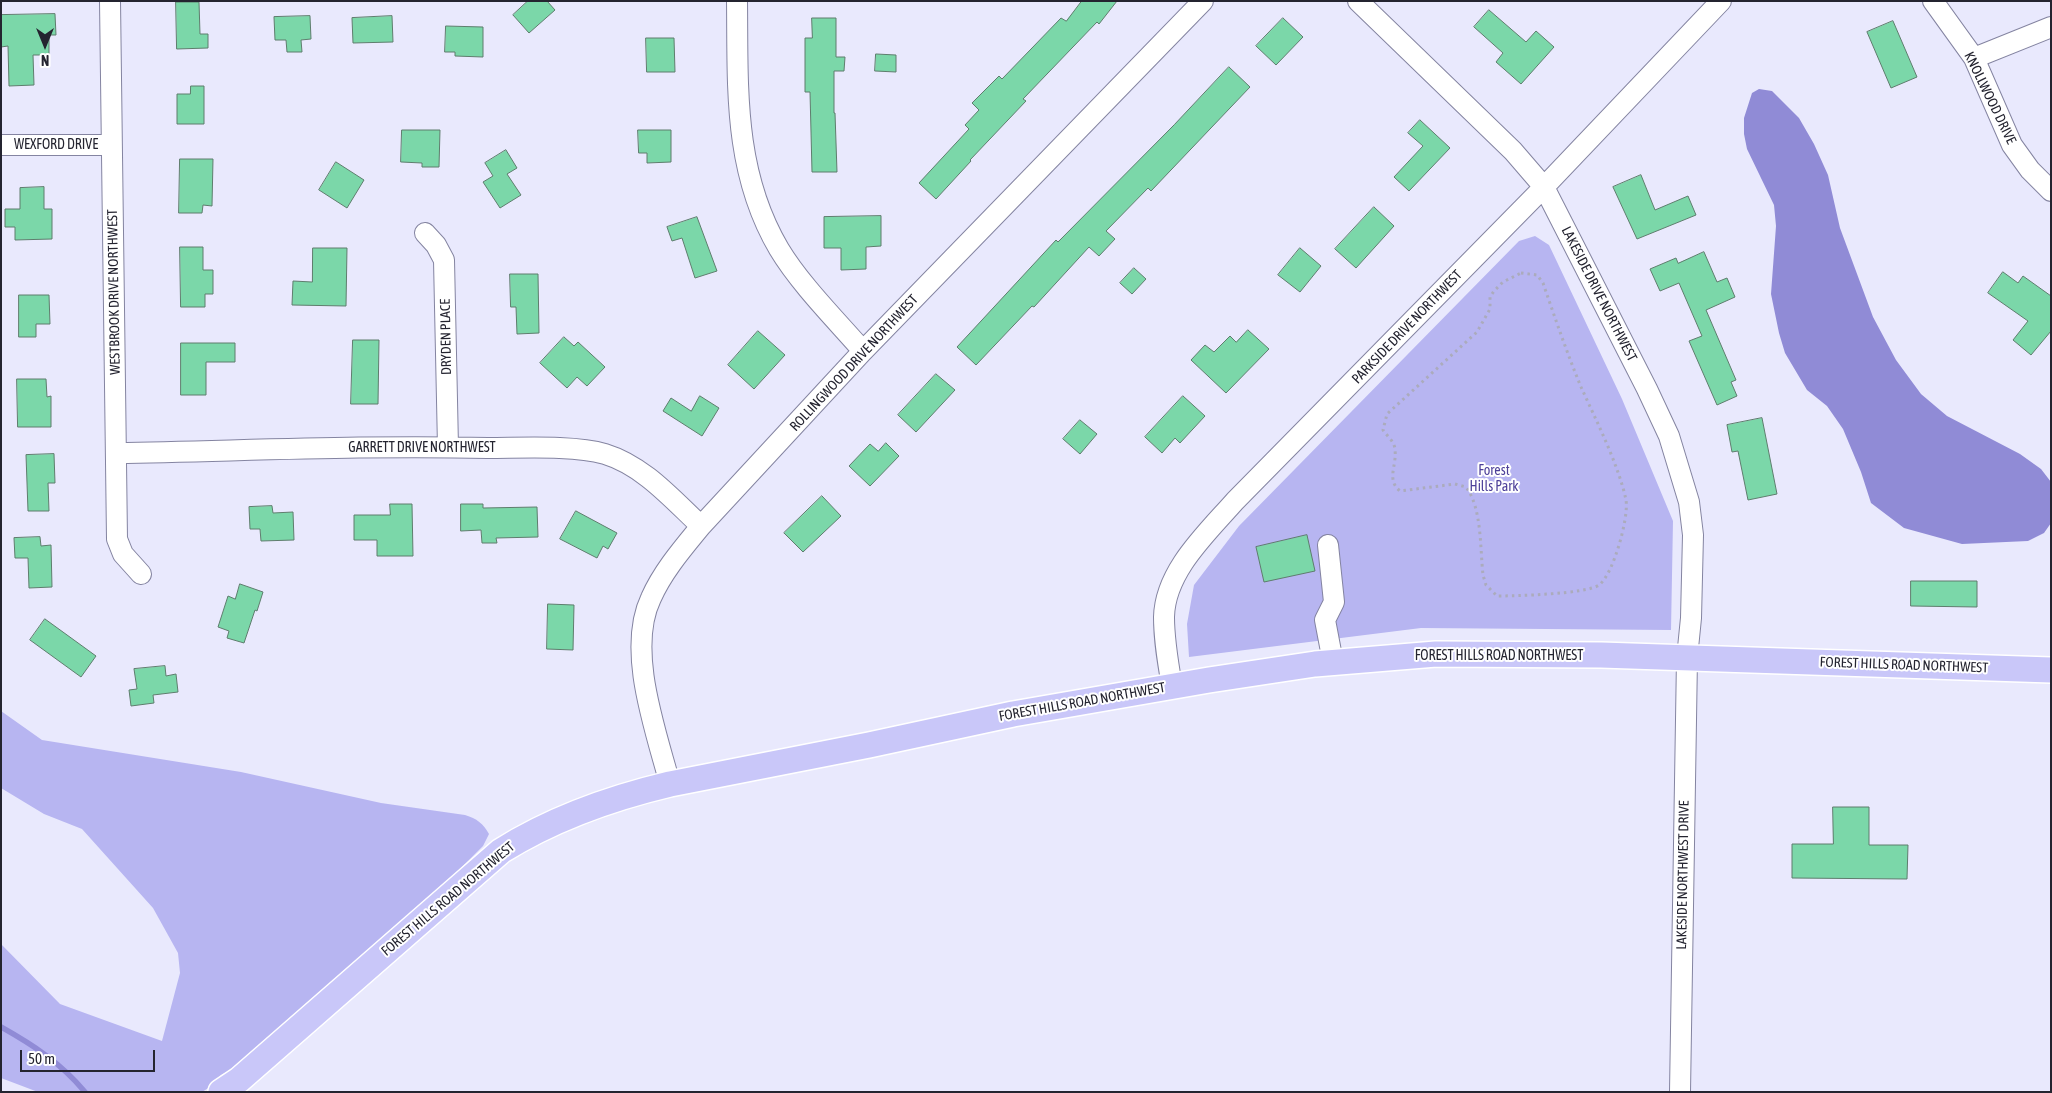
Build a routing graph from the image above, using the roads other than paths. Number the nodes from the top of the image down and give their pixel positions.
1 (110, 1) edge
2 (737, 1) edge
3 (1203, 1) edge
4 (1358, 1) edge
5 (1721, 1) edge
6 (1933, 1) edge
7 (2051, 27) edge
8 (1974, 58) junction
9 (1, 145) edge
10 (111, 145) junction
11 (1544, 187) junction
12 (2051, 190) edge
13 (425, 233) dead end
14 (863, 351) junction
15 (448, 447) junction
16 (116, 453) junction
17 (701, 526) junction
18 (1328, 545) dead end
19 (141, 574) dead end
20 (1687, 658) junction
21 (1333, 662) junction
22 (2051, 670) edge
23 (1172, 686) junction
24 (670, 784) junction
25 (221, 1092) edge
26 (1680, 1092) edge

1 - 10 street, WESTBROOK DRIVE NORTHWEST
2 - 14 street
3 - 14 street, ROLLINGWOOD DRIVE NORTHWEST
4 - 11 street, LAKESIDE DRIVE NORTHWEST
5 - 11 street, PARKSIDE DRIVE NORTHWEST
6 - 8 street, KNOLLWOOD DRIVE
7 - 8 street
8 - 12 street, KNOLLWOOD DRIVE
9 - 10 street, WEXFORD DRIVE
10 - 16 street, WESTBROOK DRIVE NORTHWEST
11 - 20 street, LAKESIDE DRIVE NORTHWEST
11 - 23 street, PARKSIDE DRIVE NORTHWEST
13 - 15 street, DRYDEN PLACE
14 - 17 street, ROLLINGWOOD DRIVE NORTHWEST
15 - 16 street, GARRETT DRIVE NORTHWEST
15 - 17 street, GARRETT DRIVE NORTHWEST
16 - 19 street, WESTBROOK DRIVE NORTHWEST
17 - 24 street, ROLLINGWOOD DRIVE NORTHWEST
18 - 21 street
20 - 21 main road, FOREST HILLS ROAD NORTHWEST
20 - 22 main road, FOREST HILLS ROAD NORTHWEST
20 - 26 street, LAKESIDE NORTHWEST DRIVE
21 - 23 main road, FOREST HILLS ROAD NORTHWEST
23 - 24 main road, FOREST HILLS ROAD NORTHWEST
24 - 25 main road, FOREST HILLS ROAD NORTHWEST

